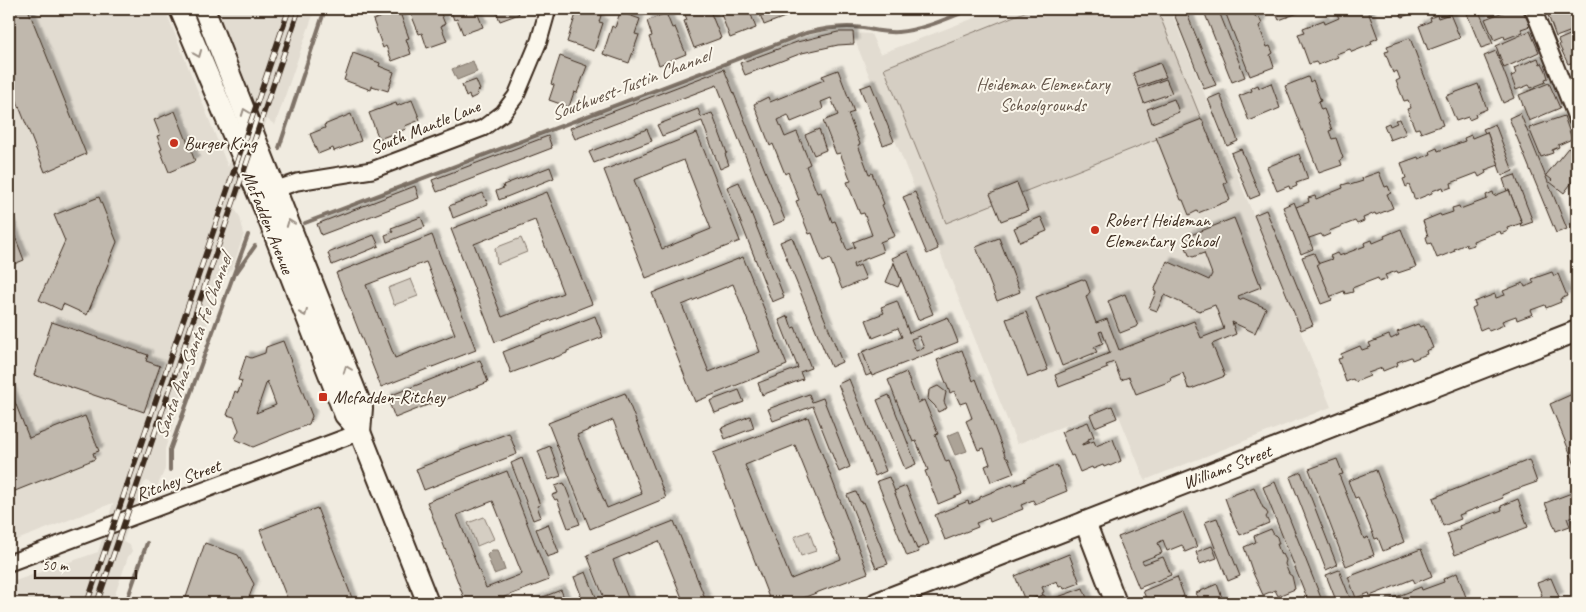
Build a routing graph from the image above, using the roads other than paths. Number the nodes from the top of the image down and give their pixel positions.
1 (180, 9) edge
2 (204, 9) edge
3 (548, 9) edge
4 (1533, 9) edge
5 (1577, 120) edge
6 (277, 189) junction
7 (1577, 331) edge
8 (360, 432) junction
9 (1085, 522) junction
10 (9, 562) edge
11 (428, 603) edge
12 (877, 603) edge
13 (1116, 603) edge

1 -> 8 main road, McFadden Avenue
6 -> 2 main road, McFadden Avenue
3 - 6 street, South Mantle Lane
4 - 5 street
8 -> 6 main road, McFadden Avenue
7 - 9 main road, Williams Street
8 - 10 street, Ritchey Street
8 - 11 main road, McFadden Avenue
9 - 12 main road, Williams Street
9 - 13 main road

